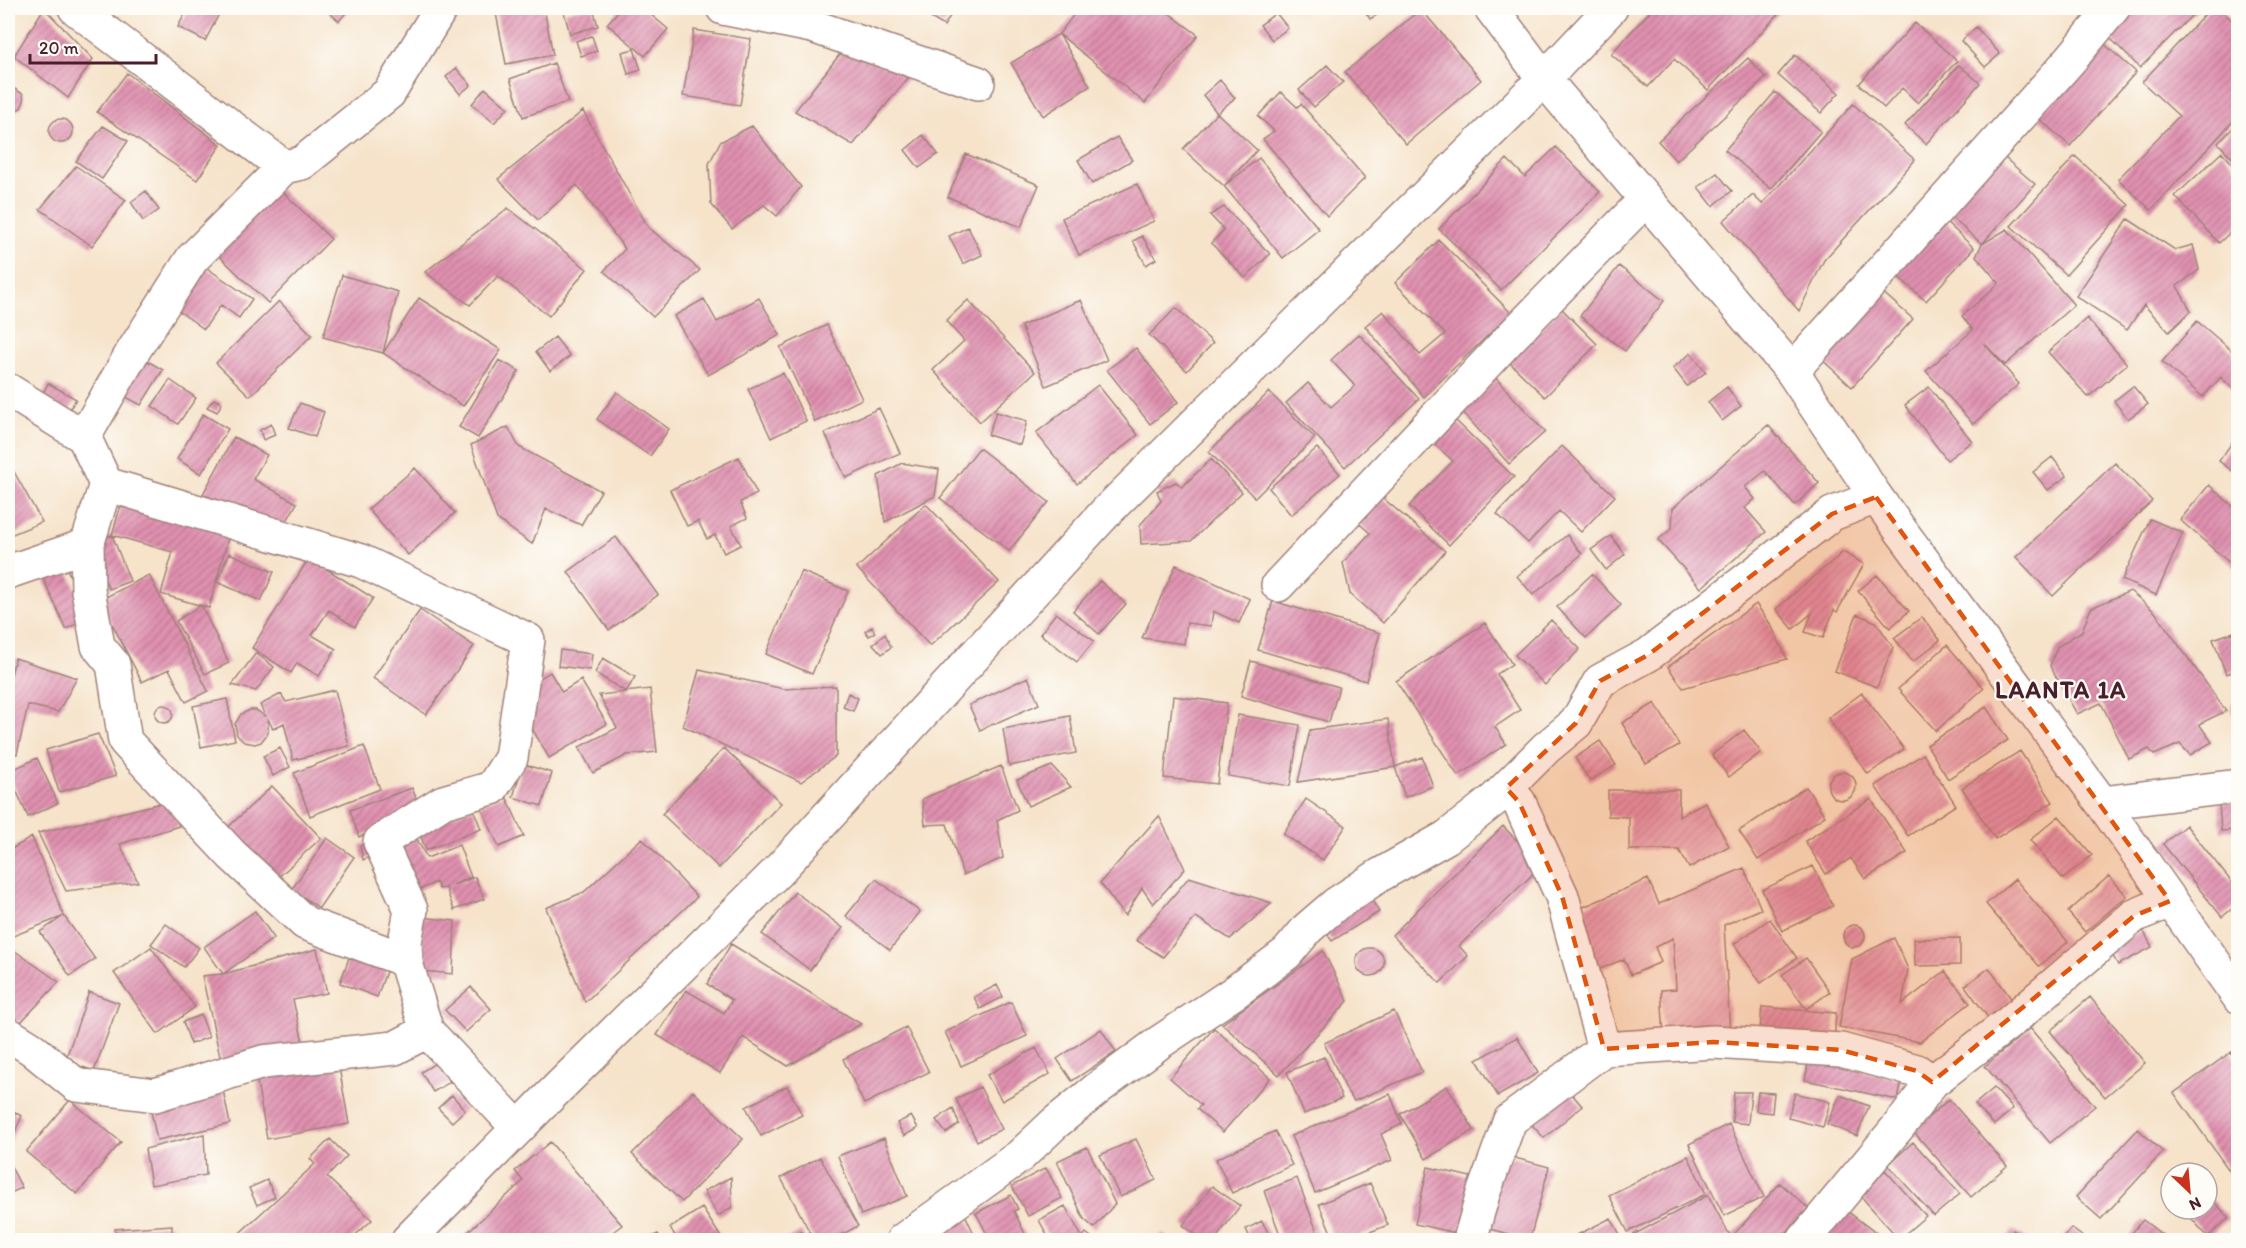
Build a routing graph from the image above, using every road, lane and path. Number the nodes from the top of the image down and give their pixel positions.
1 (75, 8) edge
2 (441, 8) edge
3 (723, 8) edge
4 (1491, 8) edge
5 (1611, 8) edge
6 (2113, 8) edge
7 (1544, 79) junction
8 (978, 83) dead end
9 (284, 166) junction
10 (1646, 199) junction
11 (1792, 371) junction
12 (8, 390) edge
13 (84, 437) junction
14 (106, 484) junction
15 (1876, 497) junction
16 (87, 545) junction
17 (8, 572) edge
18 (1278, 585) dead end
19 (2238, 786) edge
20 (1506, 788) junction
21 (2102, 803) junction
22 (2170, 901) junction
23 (406, 963) junction
24 (2238, 996) edge
25 (427, 1031) junction
26 (8, 1034) edge
27 (1604, 1049) junction
28 (1932, 1082) junction
29 (518, 1128) junction
30 (408, 1240) edge
31 (903, 1240) edge
32 (1470, 1240) edge
33 (1804, 1240) edge

1 - 9 street
2 - 9 street
3 - 8 street
4 - 7 street
5 - 7 street
6 - 11 street
7 - 10 street
7 - 29 street
9 - 13 street
10 - 11 street
10 - 18 street
11 - 15 street
12 - 13 street
13 - 14 street
14 - 16 street
14 - 23 street
15 - 20 street
15 - 21 street
16 - 17 street
16 - 23 street
19 - 21 street
20 - 27 street
20 - 31 street
21 - 22 street
22 - 24 street
22 - 28 street
23 - 25 street
25 - 26 street
25 - 29 street
27 - 28 street
27 - 32 street
28 - 33 street
29 - 30 street

